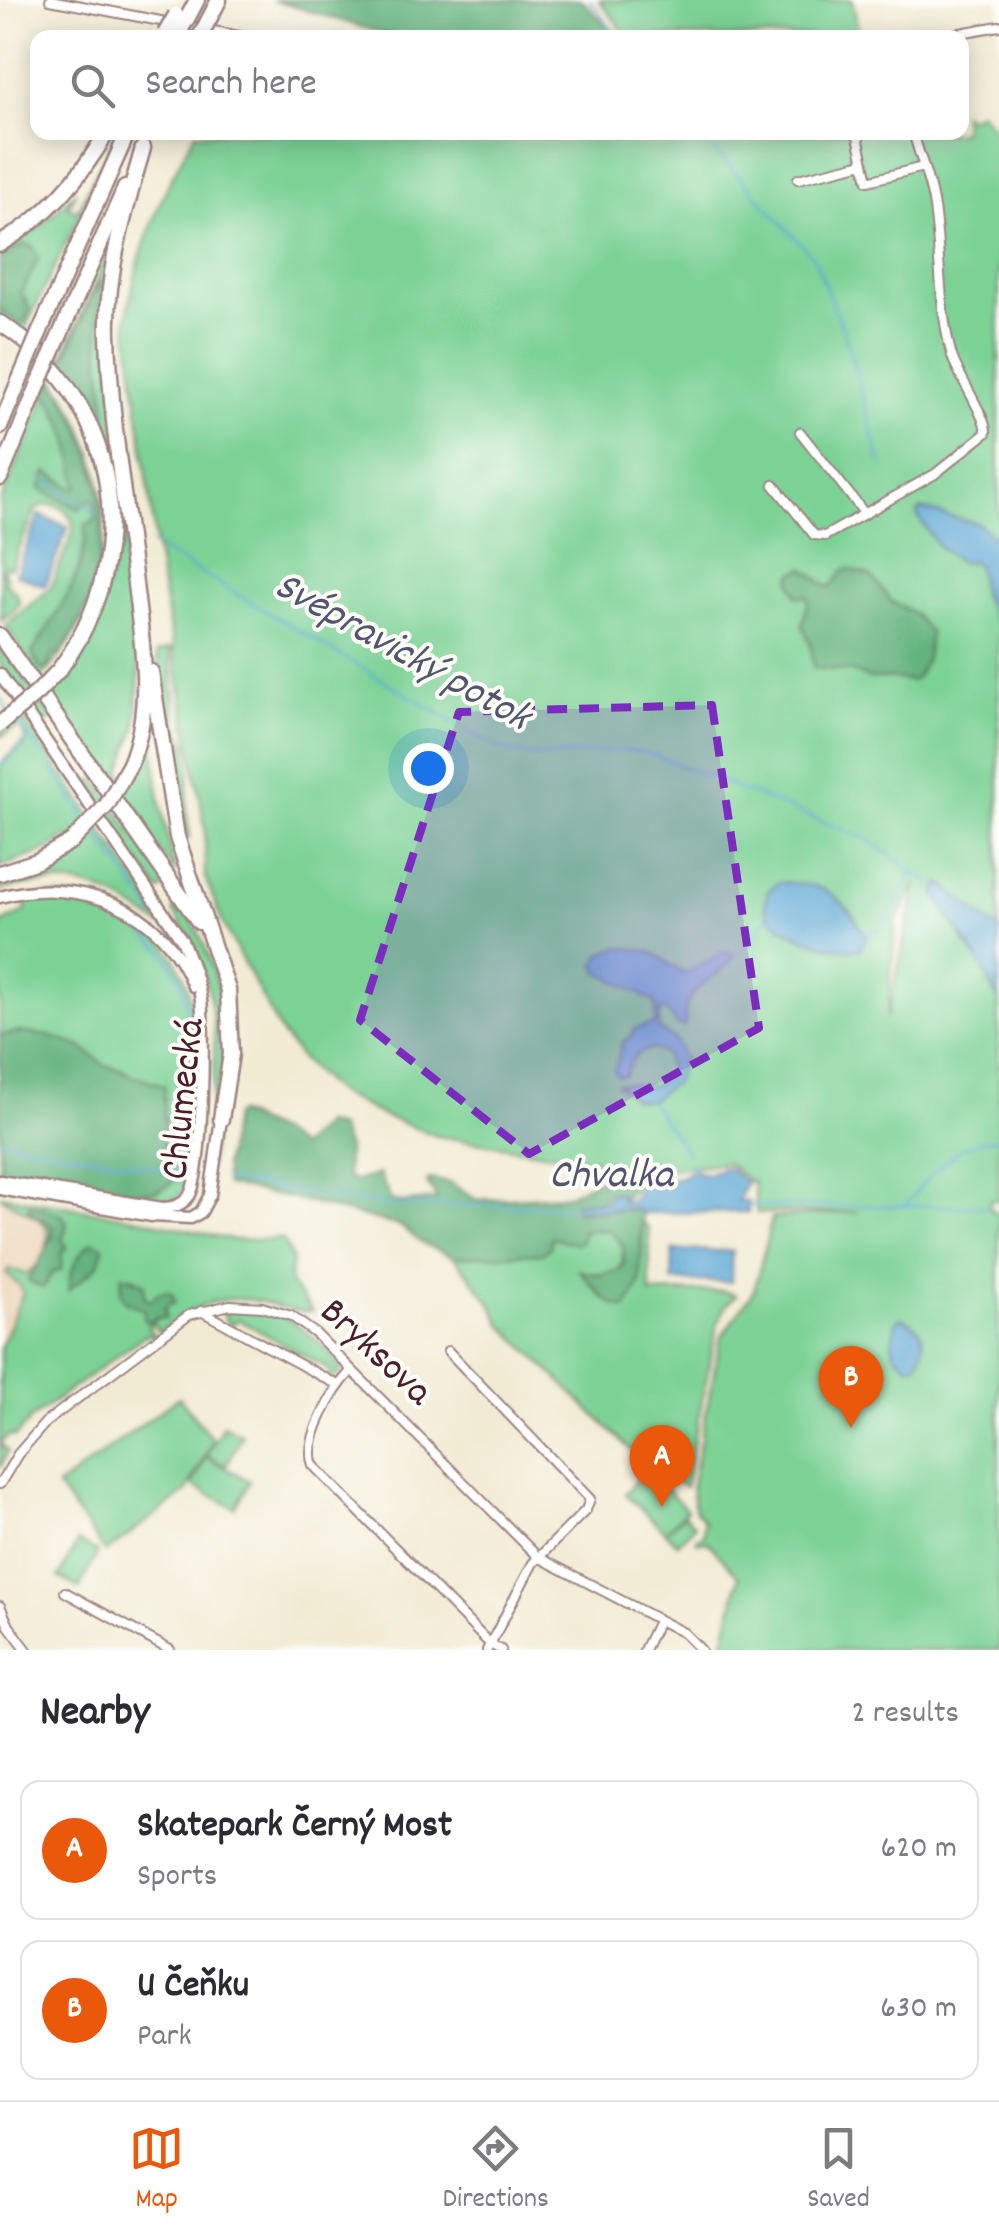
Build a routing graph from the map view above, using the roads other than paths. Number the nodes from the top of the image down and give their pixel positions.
1 (50, 0) edge
2 (186, 0) edge
3 (197, 0) edge
4 (219, 0) edge
5 (182, 16) junction
6 (999, 26) edge
7 (174, 30) edge
8 (203, 30) edge
9 (207, 30) edge
10 (969, 31) edge
11 (102, 140) edge
12 (124, 140) edge
13 (146, 140) edge
14 (859, 140) edge
15 (916, 140) edge
16 (143, 148) junction
17 (864, 164) junction
18 (922, 167) junction
19 (798, 180) dead end
20 (0, 244) edge
21 (0, 323) edge
22 (0, 427) edge
23 (800, 432) dead end
24 (0, 478) edge
25 (774, 485) dead end
26 (864, 514) junction
27 (139, 618) junction
28 (0, 636) edge
29 (0, 674) edge
30 (0, 724) edge
31 (0, 873) edge
32 (0, 896) edge
33 (222, 966) junction
34 (203, 1036) junction
35 (221, 1119) joint
36 (0, 1181) edge
37 (0, 1189) edge
38 (200, 1311) junction
39 (448, 1351) dead end
40 (351, 1371) junction
41 (338, 1385) junction
42 (0, 1484) edge
43 (538, 1558) junction
44 (65, 1592) dead end
45 (0, 1606) edge
46 (658, 1621) junction
47 (488, 1647) edge
48 (26, 1650) edge
49 (170, 1650) edge
50 (501, 1650) edge
51 (644, 1650) edge
52 (701, 1650) edge

1 - 9 street
2 - 5 highway
3 - 5 highway
4 - 8 highway, bridge
5 - 7 highway, bridge
6 - 10 street
11 - 20 highway
12 - 22 highway, bridge
13 - 16 highway
14 - 17 street
15 - 18 street
16 - 24 highway, bridge
16 - 27 highway
17 - 18 street
17 - 19 street
18 - 26 street
21 - 30 highway, bridge
23 - 26 street
25 - 26 street
27 - 31 highway, bridge
27 - 33 highway
28 - 33 highway
29 - 34 main road
32 - 34 main road
33 - 35 highway, Chlumecká
34 - 36 main road, Chlumecká
35 - 37 main road, Chlumecká
38 - 40 street, Bryksova
38 - 41 street
38 - 42 street, Bryksova
39 - 43 street
40 - 41 street
40 - 43 street, Bryksova
41 - 47 street
43 - 46 street, Bryksova
43 - 47 street
44 - 49 street
45 - 48 street
46 - 51 street
46 - 52 street, Bryksova
47 - 50 street

